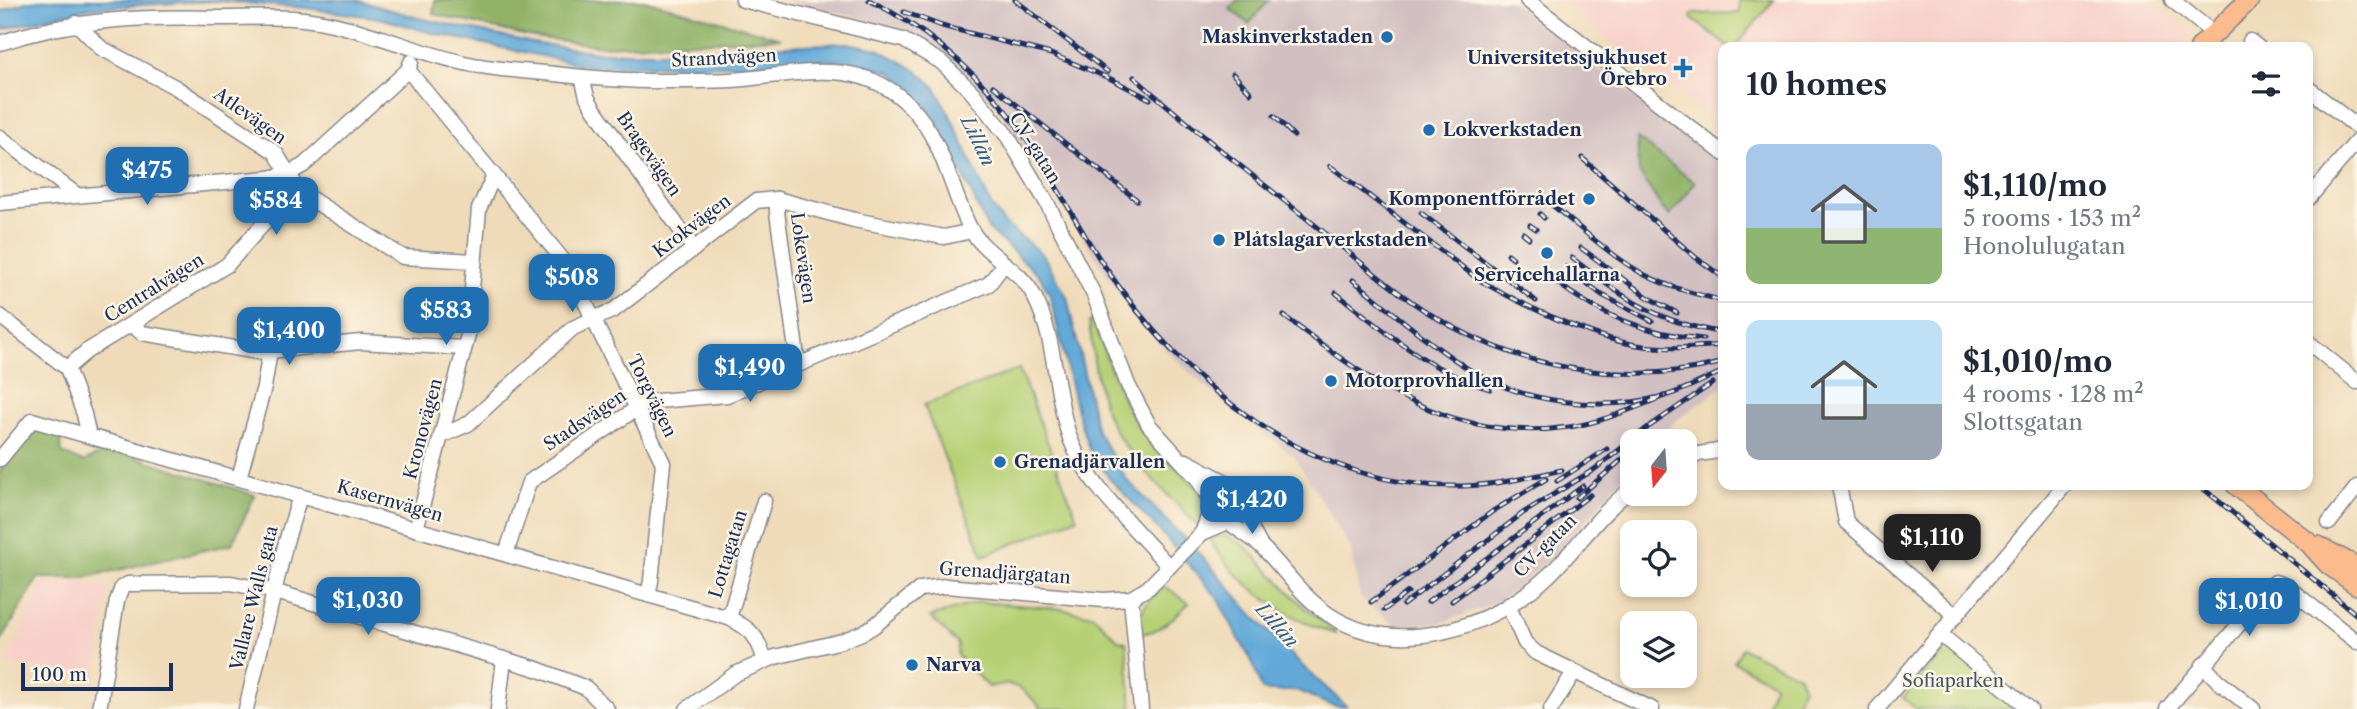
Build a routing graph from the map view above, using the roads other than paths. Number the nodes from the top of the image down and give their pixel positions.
1 (743, 0) edge
2 (1527, 0) edge
3 (2172, 0) edge
4 (2251, 0) edge
5 (76, 23) junction
6 (2213, 42) edge
7 (0, 43) edge
8 (416, 49) junction
9 (408, 70) junction
10 (582, 77) junction
11 (2313, 92) edge
12 (2357, 127) edge
13 (0, 137) edge
14 (2357, 141) edge
15 (1718, 149) edge
16 (288, 174) junction
17 (494, 175) junction
18 (2313, 193) edge
19 (77, 195) junction
20 (777, 199) junction
21 (0, 202) edge
22 (972, 231) junction
23 (694, 249) junction
24 (474, 261) junction
25 (1004, 264) junction
26 (1, 318) edge
27 (593, 319) junction
28 (131, 324) junction
29 (2313, 346) edge
30 (464, 348) junction
31 (270, 351) junction
32 (799, 364) junction
33 (67, 368) junction
34 (2357, 382) edge
35 (637, 408) junction
36 (89, 436) junction
37 (441, 436) junction
38 (1718, 451) edge
39 (1173, 453) junction
40 (1698, 454) edge
41 (0, 459) edge
42 (239, 478) junction
43 (1235, 487) junction
44 (2357, 487) edge
45 (1840, 490) edge
46 (2061, 490) edge
47 (2241, 490) edge
48 (300, 496) junction
49 (1620, 499) edge
50 (764, 501) dead end
51 (1213, 506) junction
52 (1250, 511) junction
53 (2329, 523) dead end
54 (1228, 524) junction
55 (416, 529) junction
56 (1202, 533) junction
57 (2309, 543) junction
58 (1260, 546) junction
59 (506, 554) junction
60 (1173, 563) junction
61 (2357, 567) edge
62 (2357, 585) edge
63 (276, 592) junction
64 (648, 594) junction
65 (1131, 598) junction
66 (1508, 605) junction
67 (1956, 616) junction
68 (729, 618) junction
69 (1940, 634) junction
70 (2357, 642) edge
71 (504, 659) junction
72 (765, 661) junction
73 (2203, 665) junction
74 (1574, 671) junction
75 (100, 709) edge
76 (246, 709) edge
77 (498, 709) edge
78 (607, 709) edge
79 (687, 709) edge
80 (1141, 709) edge
81 (1550, 709) edge
82 (1652, 709) edge
83 (1877, 709) edge
84 (2030, 709) edge
85 (2167, 709) edge
86 (2253, 709) edge

1 - 39 street, CV-gatan
2 - 15 street
3 - 6 street
4 - 6 main road
5 - 7 street, Strandvägen
5 - 8 street, Strandvägen
5 - 16 street, Atlevägen
8 - 9 street
8 - 10 street, Strandvägen
9 - 16 street
9 - 17 street, Torgvägen
10 - 22 street, Strandvägen
10 - 23 street, Bragevägen
11 - 12 street
13 - 19 street
14 - 18 street
16 - 19 street
16 - 24 street, Atlevägen
16 - 28 street, Centralvägen
17 - 24 street, Kronovägen
17 - 27 street, Torgvägen
19 - 21 street
20 - 22 street
20 - 23 street, Krokvägen
20 - 32 street, Lokevägen
22 - 25 street, Strandvägen
23 - 27 street, Krokvägen
24 - 30 street, Kronovägen
25 - 32 street, Stadsvägen
25 - 60 street, Strandvägen
26 - 33 street
27 - 35 street, Torgvägen
27 - 37 street, Krokvägen
28 - 31 street
28 - 33 street, Centralvägen
29 - 34 street
30 - 31 street
30 - 37 street, Kronovägen
31 - 42 street
32 - 35 street, Stadsvägen
33 - 36 street
35 - 59 street, Stadsvägen
35 - 64 street, Torgvägen
36 - 41 street, Kasernvägen
36 - 42 street, Kasernvägen
37 - 55 street, Kronovägen
38 - 40 street
39 - 43 street, CV-gatan
39 - 51 street, CV-gatan
42 - 48 street, Kasernvägen
43 - 51 street
43 - 52 street
44 - 53 street
45 - 67 street
46 - 67 street
47 - 57 main road
48 - 55 street, Kasernvägen
48 - 63 street, Vallare Walls gata
49 - 66 street, CV-gatan
50 - 68 street, Lottagatan
51 - 54 street
51 - 56 street
52 - 54 street
52 - 58 street, CV-gatan
54 - 56 street
54 - 58 street, CV-gatan
55 - 59 street, Kasernvägen
56 - 60 street
57 - 61 main road
57 - 62 main road
58 - 66 street, CV-gatan
59 - 64 street, Kasernvägen
60 - 65 street
63 - 71 street
63 - 75 street
63 - 76 street, Vallare Walls gata
64 - 68 street, Kasernvägen
65 - 72 street, Grenadjärgatan
65 - 80 street
66 - 74 street
67 - 69 street
68 - 72 street, Kasernvägen
69 - 83 street
69 - 84 street
70 - 73 street
71 - 77 street
71 - 78 street
72 - 79 street, Grenadjärgatan
73 - 85 street
73 - 86 street
74 - 81 street
74 - 82 street

